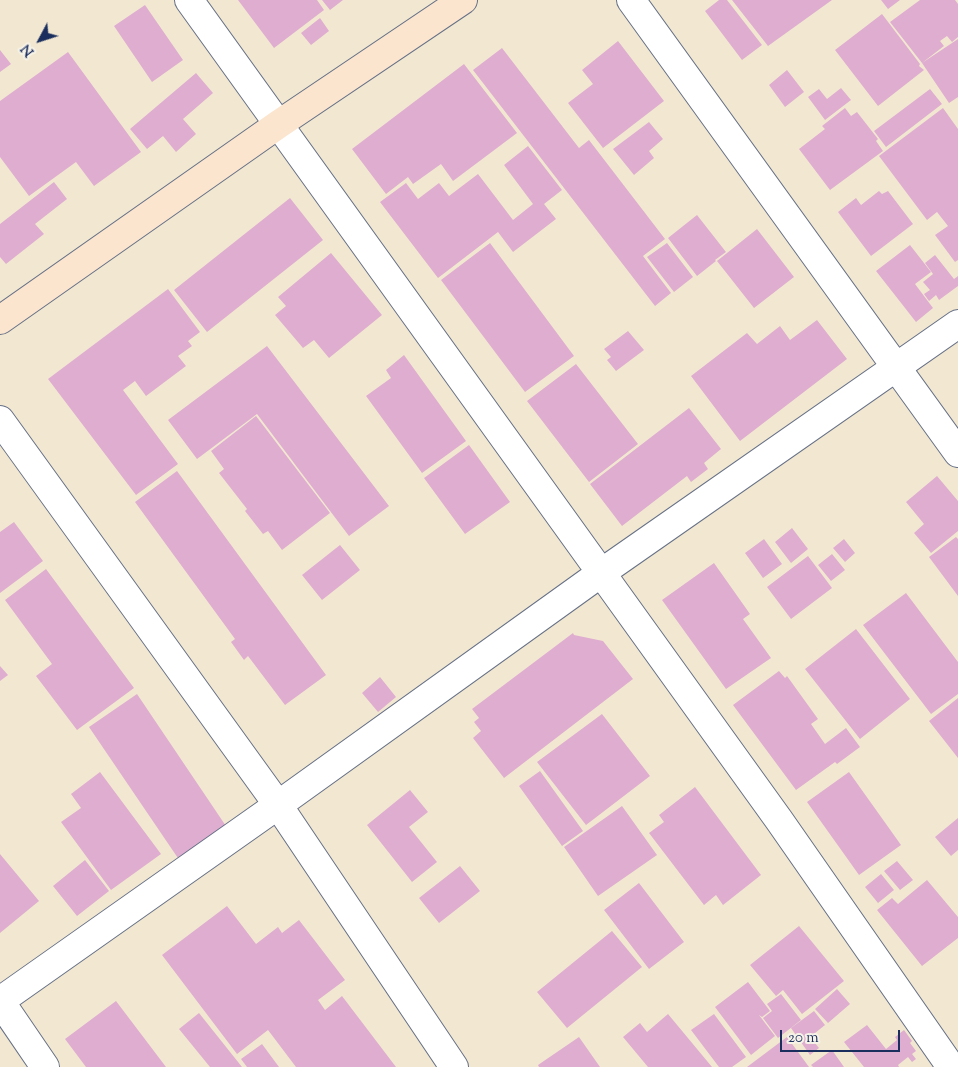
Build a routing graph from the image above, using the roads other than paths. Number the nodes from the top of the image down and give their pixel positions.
1 (189, 0) edge
2 (463, 0) edge
3 (632, 0) edge
4 (279, 124) junction
5 (0, 320) edge
6 (958, 324) edge
7 (897, 368) junction
8 (0, 420) edge
9 (958, 453) edge
10 (601, 573) junction
11 (278, 805) junction
12 (0, 1001) edge
13 (45, 1067) edge
14 (454, 1067) edge
15 (951, 1067) edge

1 - 4 street
2 - 4 street
3 - 7 street
4 - 5 street
4 - 10 street
6 - 7 street
7 - 9 street
7 - 10 street
8 - 11 street
10 - 11 street
10 - 15 street
11 - 12 street
11 - 14 street
12 - 13 street

